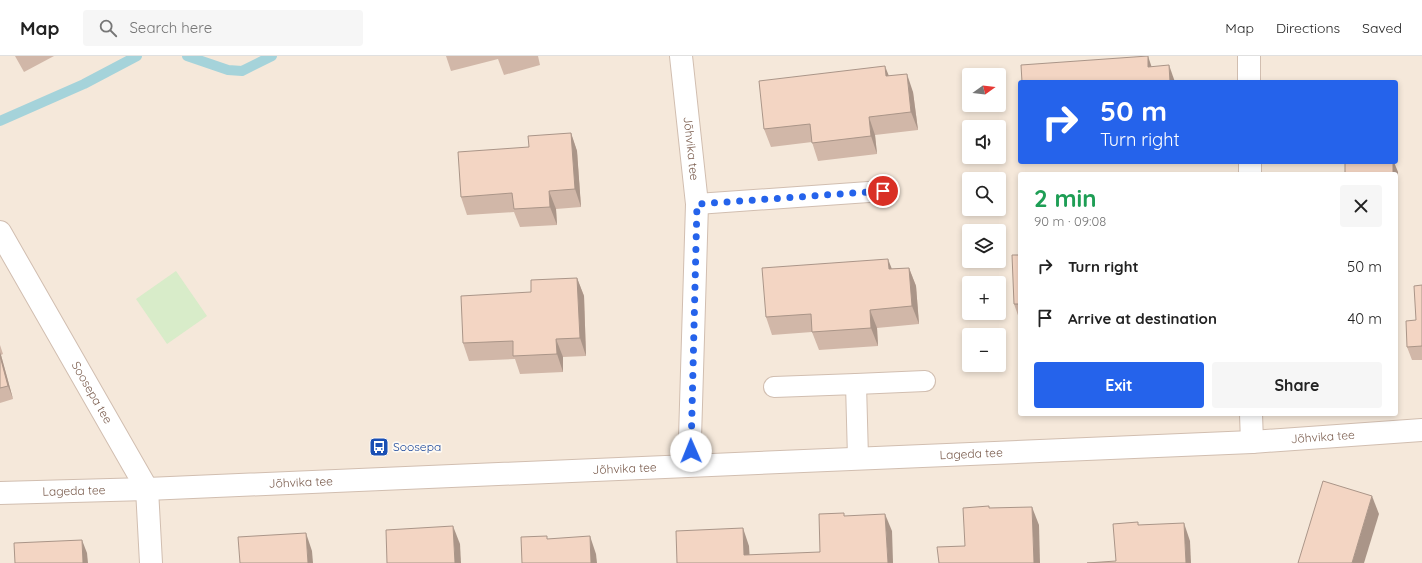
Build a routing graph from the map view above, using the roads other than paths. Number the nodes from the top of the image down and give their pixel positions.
1 (681, 56) edge
2 (1249, 56) edge
3 (1249, 80) edge
4 (883, 191) dead end
5 (697, 204) junction
6 (0, 232) edge
7 (924, 381) dead end
8 (856, 384) junction
9 (774, 387) dead end
10 (1251, 416) edge
11 (1422, 430) edge
12 (1252, 442) junction
13 (858, 458) junction
14 (692, 465) junction
15 (148, 489) junction
16 (0, 493) edge
17 (151, 563) edge

1 - 5 street, Jõhvika tee
2 - 3 street
4 - 5 lane
5 - 14 street, Jõhvika tee
6 - 15 street, Soosepa tee
7 - 8 lane
8 - 9 lane
8 - 13 lane
10 - 12 street
11 - 12 street, Jõhvika tee
12 - 13 street, Lageda tee
13 - 14 street, Lageda tee
14 - 15 street, Jõhvika tee
15 - 16 street, Lageda tee
15 - 17 street, Soosepa tee

